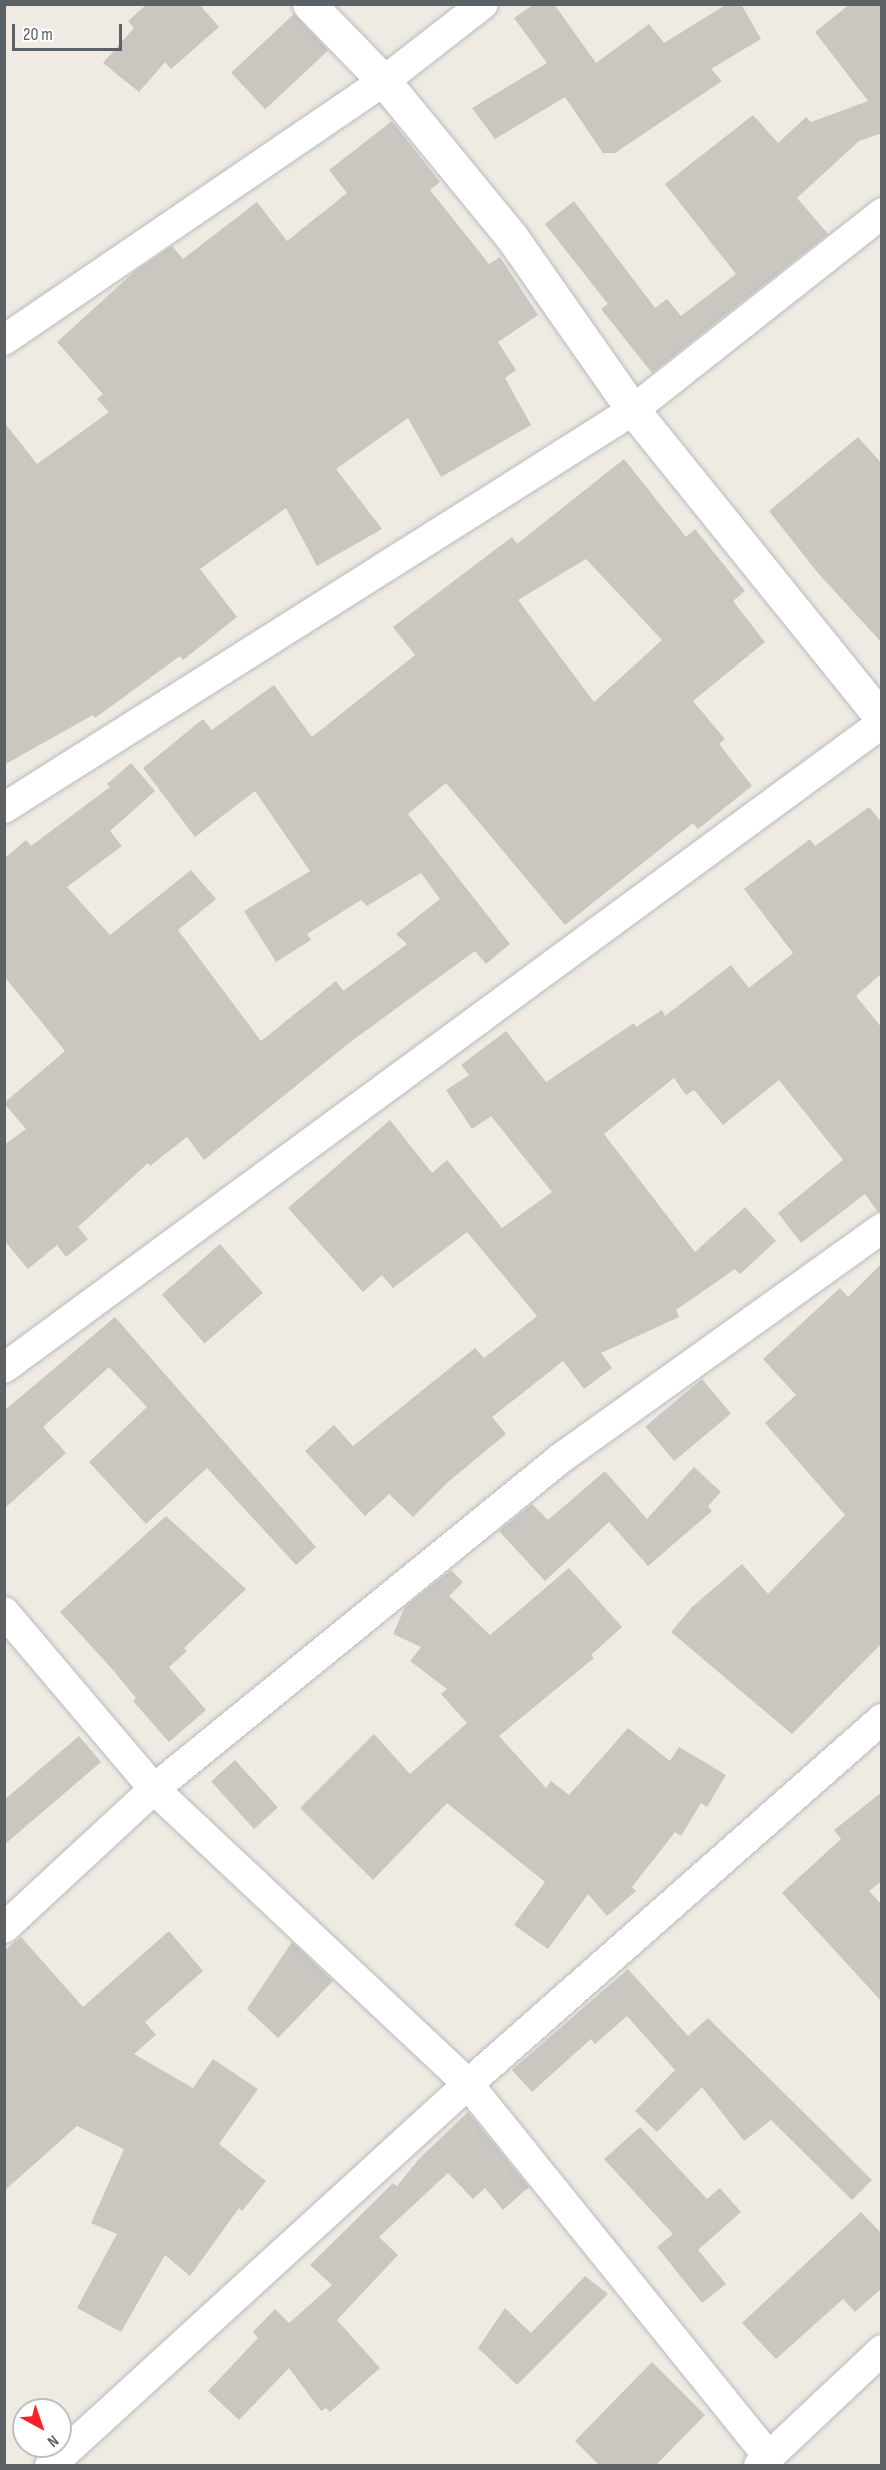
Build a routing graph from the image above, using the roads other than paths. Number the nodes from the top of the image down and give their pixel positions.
1 (309, 4) edge
2 (483, 4) edge
3 (384, 81) junction
4 (882, 213) edge
5 (4, 340) edge
6 (633, 410) junction
7 (882, 718) edge
8 (882, 723) edge
9 (4, 808) edge
10 (882, 1228) edge
11 (4, 1368) edge
12 (4, 1612) edge
13 (882, 1719) edge
14 (154, 1789) junction
15 (4, 1928) edge
16 (468, 2084) junction
17 (882, 2350) edge
18 (764, 2461) edge
19 (50, 2466) edge

1 - 3 street
2 - 3 street
3 - 5 street
3 - 6 street
4 - 6 street
6 - 7 street
6 - 9 street
8 - 11 street
10 - 14 street
12 - 14 street
13 - 16 street
14 - 15 street
14 - 16 street
16 - 18 street
16 - 19 street
17 - 18 street

